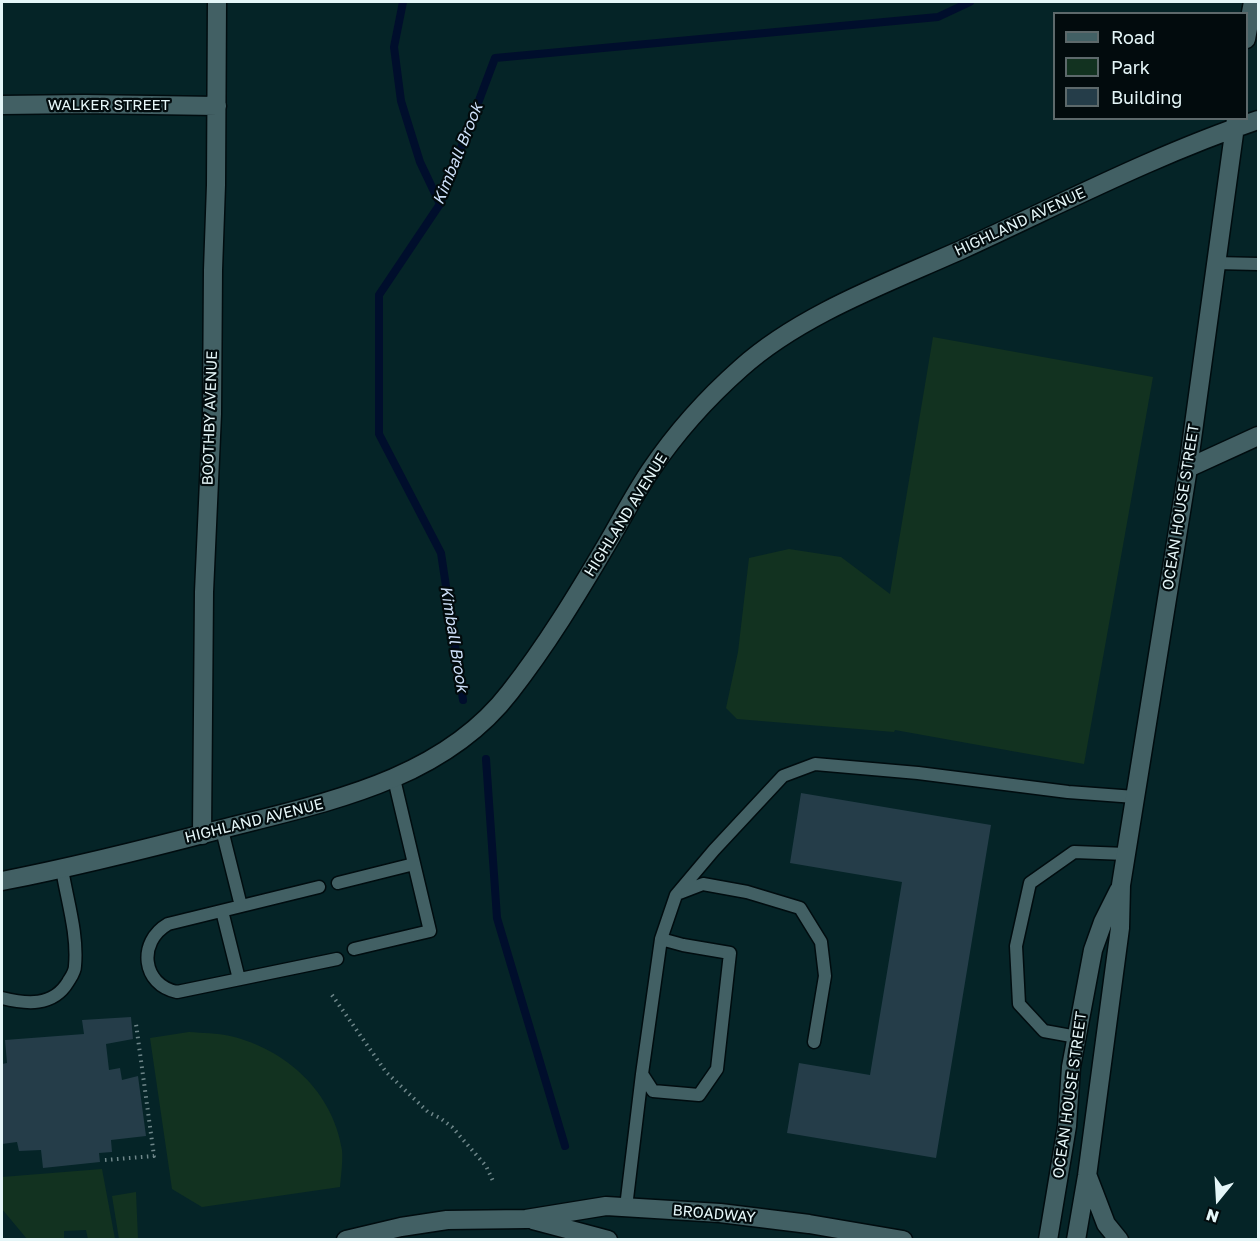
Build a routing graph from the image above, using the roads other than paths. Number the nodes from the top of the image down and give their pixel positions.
1 (217, 2) edge
2 (1253, 2) edge
3 (1248, 28) edge
4 (2, 105) edge
5 (217, 106) junction
6 (1258, 120) edge
7 (1236, 123) edge
8 (1215, 263) junction
9 (1258, 264) edge
10 (1258, 436) edge
11 (1188, 468) junction
12 (394, 779) junction
13 (1135, 797) junction
14 (222, 830) junction
15 (202, 835) junction
16 (1126, 854) junction
17 (414, 864) junction
18 (62, 869) junction
19 (2, 881) edge
20 (338, 883) dead end
21 (1121, 885) junction
22 (319, 887) dead end
23 (676, 895) junction
24 (241, 906) junction
25 (222, 911) junction
26 (661, 939) junction
27 (354, 949) dead end
28 (337, 959) dead end
29 (239, 979) junction
30 (2, 998) edge
31 (1077, 1037) junction
32 (814, 1042) dead end
33 (642, 1074) junction
34 (1087, 1176) junction
35 (626, 1207) junction
36 (526, 1218) junction
37 (346, 1239) edge
38 (608, 1239) edge
39 (903, 1239) edge
40 (1048, 1239) edge
41 (1076, 1239) edge
42 (1119, 1239) edge

1 - 5 street, BOOTHBY AVENUE
2 - 3 street
4 - 5 street, WALKER STREET
5 - 15 street, BOOTHBY AVENUE
6 - 7 street, HIGHLAND AVENUE
7 - 8 street, OCEAN HOUSE STREET
7 - 12 street, HIGHLAND AVENUE
8 - 9 lane
8 - 11 street, OCEAN HOUSE STREET
10 - 11 street
11 - 13 street, OCEAN HOUSE STREET
12 - 14 street, HIGHLAND AVENUE
12 - 17 lane
13 - 16 street, OCEAN HOUSE STREET
13 - 23 lane
14 - 15 street, HIGHLAND AVENUE
14 - 24 lane
15 - 18 street, HIGHLAND AVENUE
16 - 21 street, OCEAN HOUSE STREET
16 - 31 lane
17 - 20 lane
17 - 27 lane
18 - 19 street, HIGHLAND AVENUE
18 - 30 lane
21 - 31 street, OCEAN HOUSE STREET
21 - 34 street, OCEAN HOUSE STREET
22 - 24 lane
23 - 26 lane
23 - 32 lane
24 - 25 lane
25 - 29 lane
25 - 29 lane
26 - 33 lane
26 - 33 lane
28 - 29 lane
31 - 40 street, OCEAN HOUSE STREET
33 - 35 lane
34 - 41 street, OCEAN HOUSE STREET
34 - 42 street
35 - 36 street, BROADWAY
35 - 39 street, BROADWAY
36 - 37 street, BROADWAY
36 - 38 street, BROADWAY

